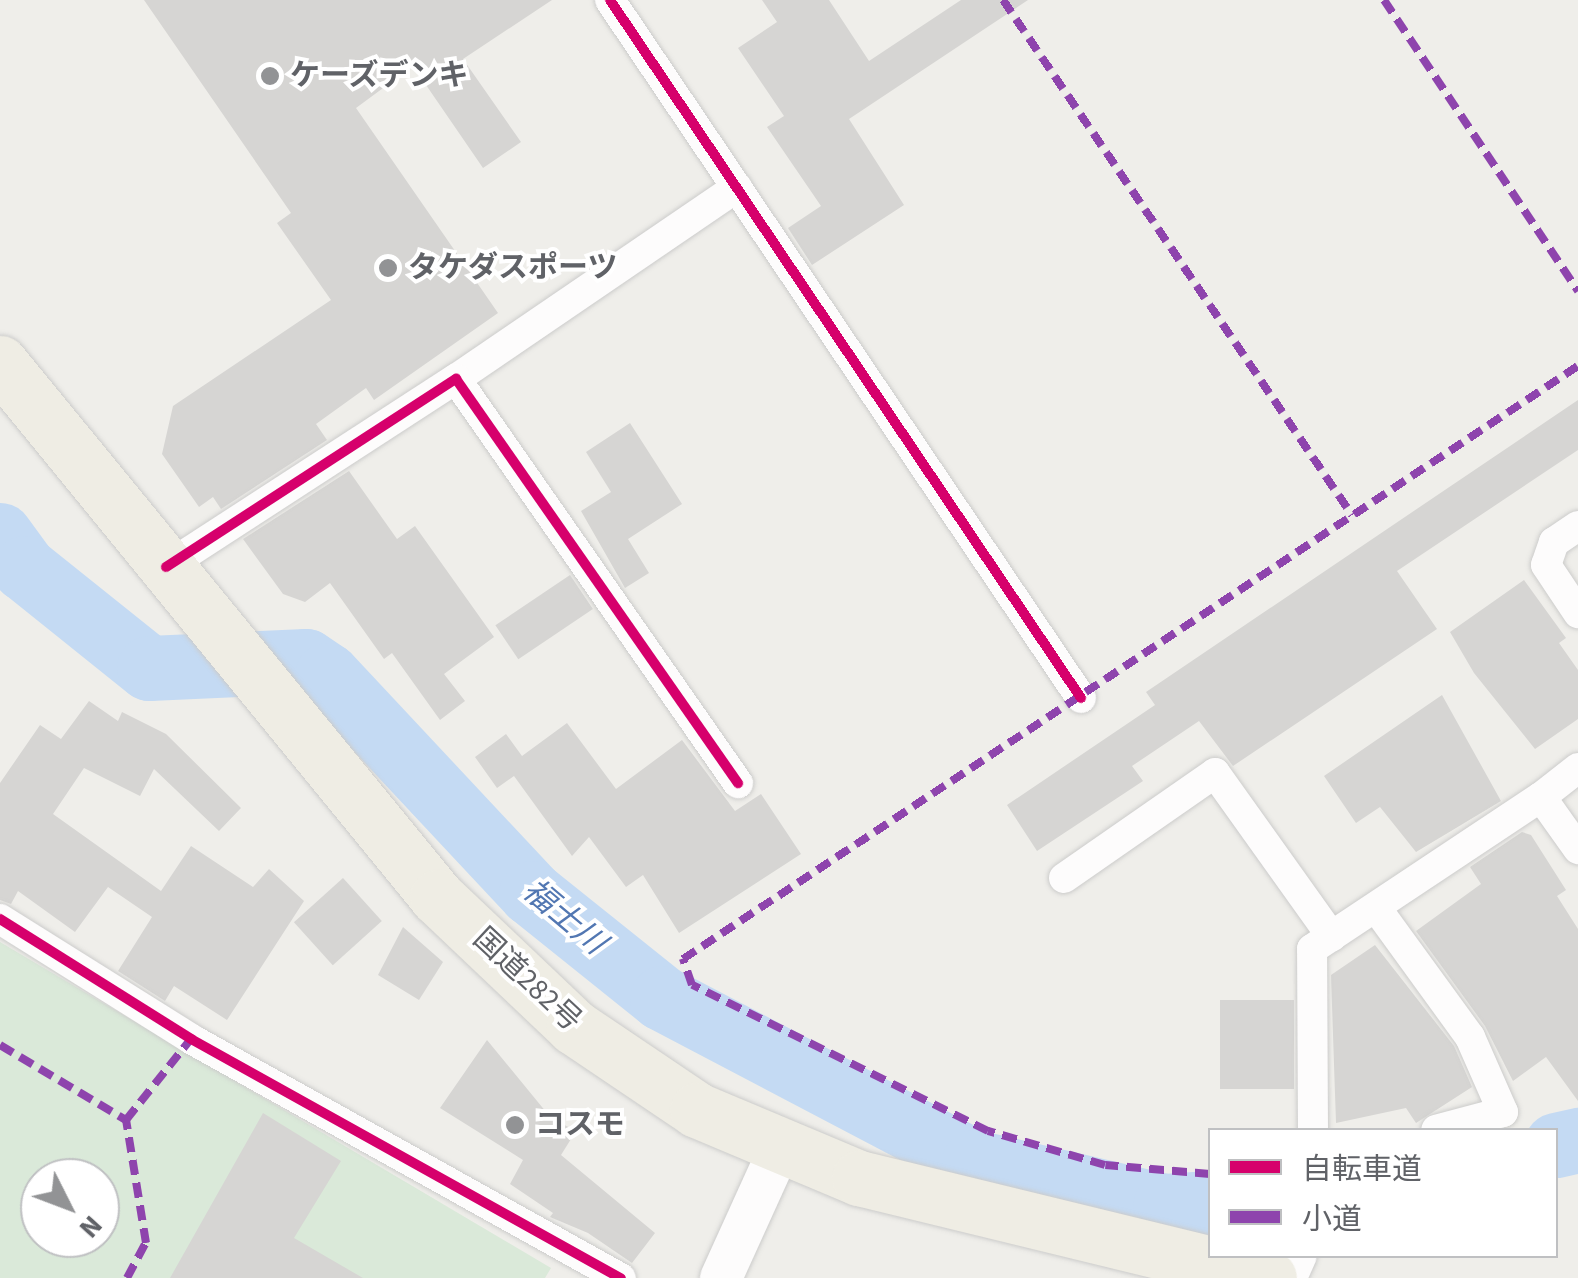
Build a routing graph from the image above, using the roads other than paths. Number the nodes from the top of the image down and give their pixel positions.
1 (610, 0) edge
2 (737, 187) junction
3 (0, 362) edge
4 (456, 379) junction
5 (1578, 526) edge
6 (166, 566) junction
7 (1578, 613) edge
8 (1081, 698) dead end
9 (1578, 768) edge
10 (738, 783) dead end
11 (1541, 797) junction
12 (1578, 849) edge
13 (1064, 878) dead end
14 (1377, 909) junction
15 (0, 919) edge
16 (1332, 937) junction
17 (1313, 1128) edge
18 (1443, 1128) edge
19 (780, 1148) junction
20 (567, 1266) edge
21 (1236, 1274) edge
22 (621, 1278) edge
23 (721, 1278) edge

1 - 2 street
2 - 4 street
2 - 8 street
3 - 6 highway, 国道282号
4 - 6 street
4 - 10 street
5 - 7 street
6 - 19 highway, 国道282号
9 - 11 street
11 - 12 street
11 - 14 street
13 - 16 street
14 - 16 street
14 - 18 street
15 - 20 street
16 - 17 street
19 - 21 highway, 国道282号
19 - 23 street
20 - 22 street

